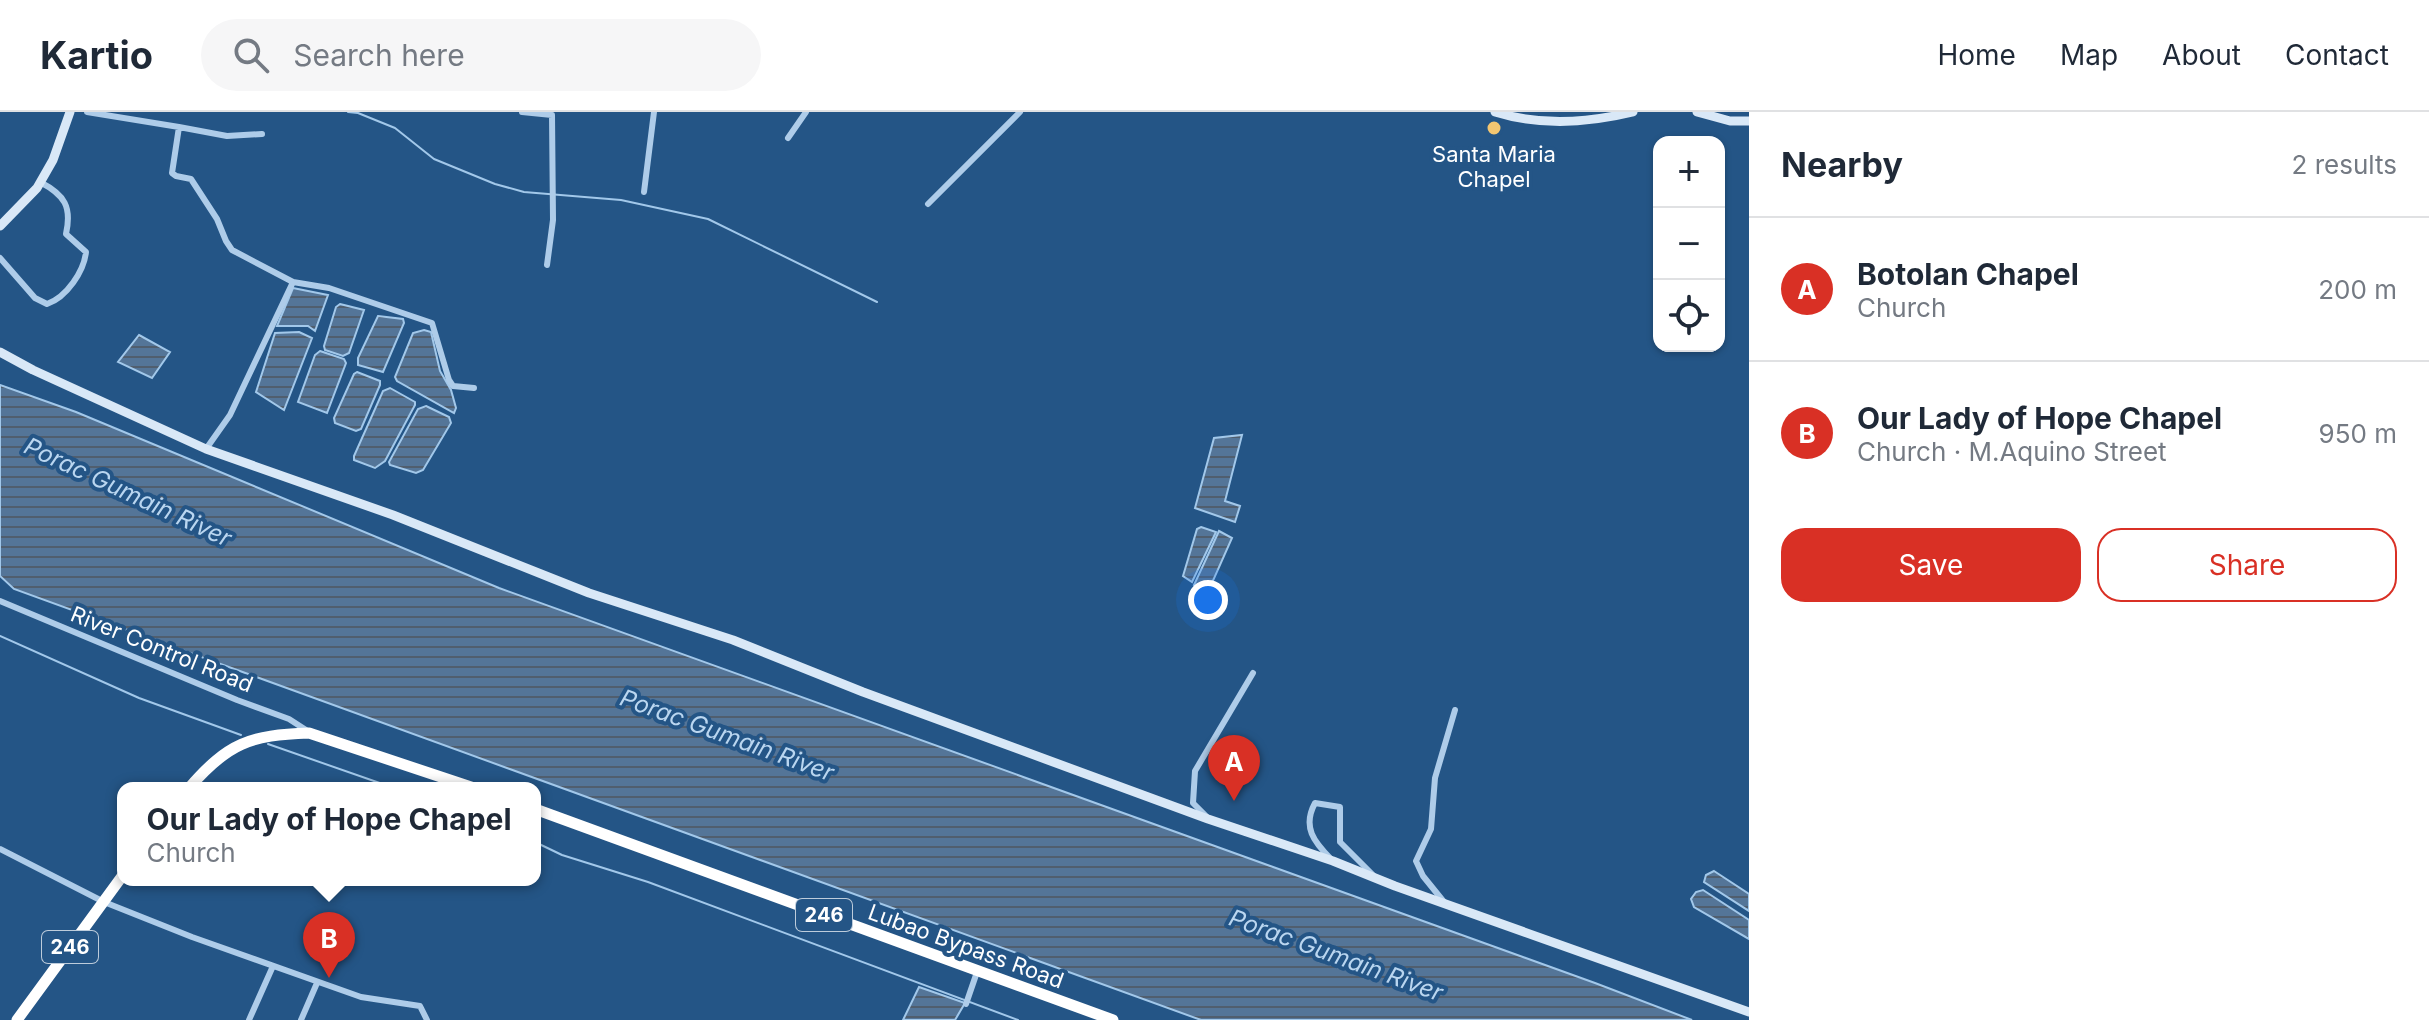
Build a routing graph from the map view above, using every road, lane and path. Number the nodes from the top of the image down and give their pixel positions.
1 (70, 112) edge
2 (87, 112) edge
3 (522, 112) edge
4 (654, 112) edge
5 (806, 112) edge
6 (1020, 112) edge
7 (1495, 112) edge
8 (1633, 112) edge
9 (1697, 112) edge
10 (1749, 121) edge
11 (179, 127) junction
12 (262, 134) dead end
13 (788, 138) dead end
14 (40, 182) junction
15 (644, 192) dead end
16 (928, 204) dead end
17 (0, 226) edge
18 (0, 258) edge
19 (547, 265) dead end
20 (293, 282) junction
21 (0, 352) edge
22 (474, 388) dead end
23 (206, 449) junction
24 (0, 601) edge
25 (1253, 673) dead end
26 (1455, 710) dead end
27 (309, 733) junction
28 (194, 782) edge
29 (456, 782) edge
30 (541, 811) edge
31 (1208, 819) junction
32 (0, 849) edge
33 (1333, 861) junction
34 (1375, 878) junction
35 (117, 884) edge
36 (104, 902) junction
37 (1444, 902) junction
38 (273, 966) junction
39 (977, 972) junction
40 (317, 983) junction
41 (967, 1001) dead end
42 (1749, 1012) edge
43 (17, 1020) edge
44 (249, 1020) edge
45 (301, 1020) edge
46 (427, 1020) edge
47 (1113, 1020) edge

1 - 14 street
2 - 11 street
3 - 19 street
4 - 15 street
5 - 13 street
6 - 16 street
7 - 8 street
9 - 10 street
11 - 12 street
11 - 20 street
14 - 17 street
14 - 18 street
20 - 22 street
20 - 23 street
21 - 23 street
23 - 31 street
24 - 27 street, River Control Road
25 - 31 street
26 - 37 street
27 - 28 highway
27 - 29 highway
30 - 39 highway, Lubao Bypass Road / 246
31 - 33 street
32 - 36 street
33 - 34 street
33 - 34 street
34 - 37 street
35 - 36 highway, 246
36 - 38 street
36 - 43 highway, 246
37 - 42 street
38 - 40 street
38 - 44 street
39 - 41 street
39 - 47 highway, Lubao Bypass Road / 246
40 - 45 street
40 - 46 street

